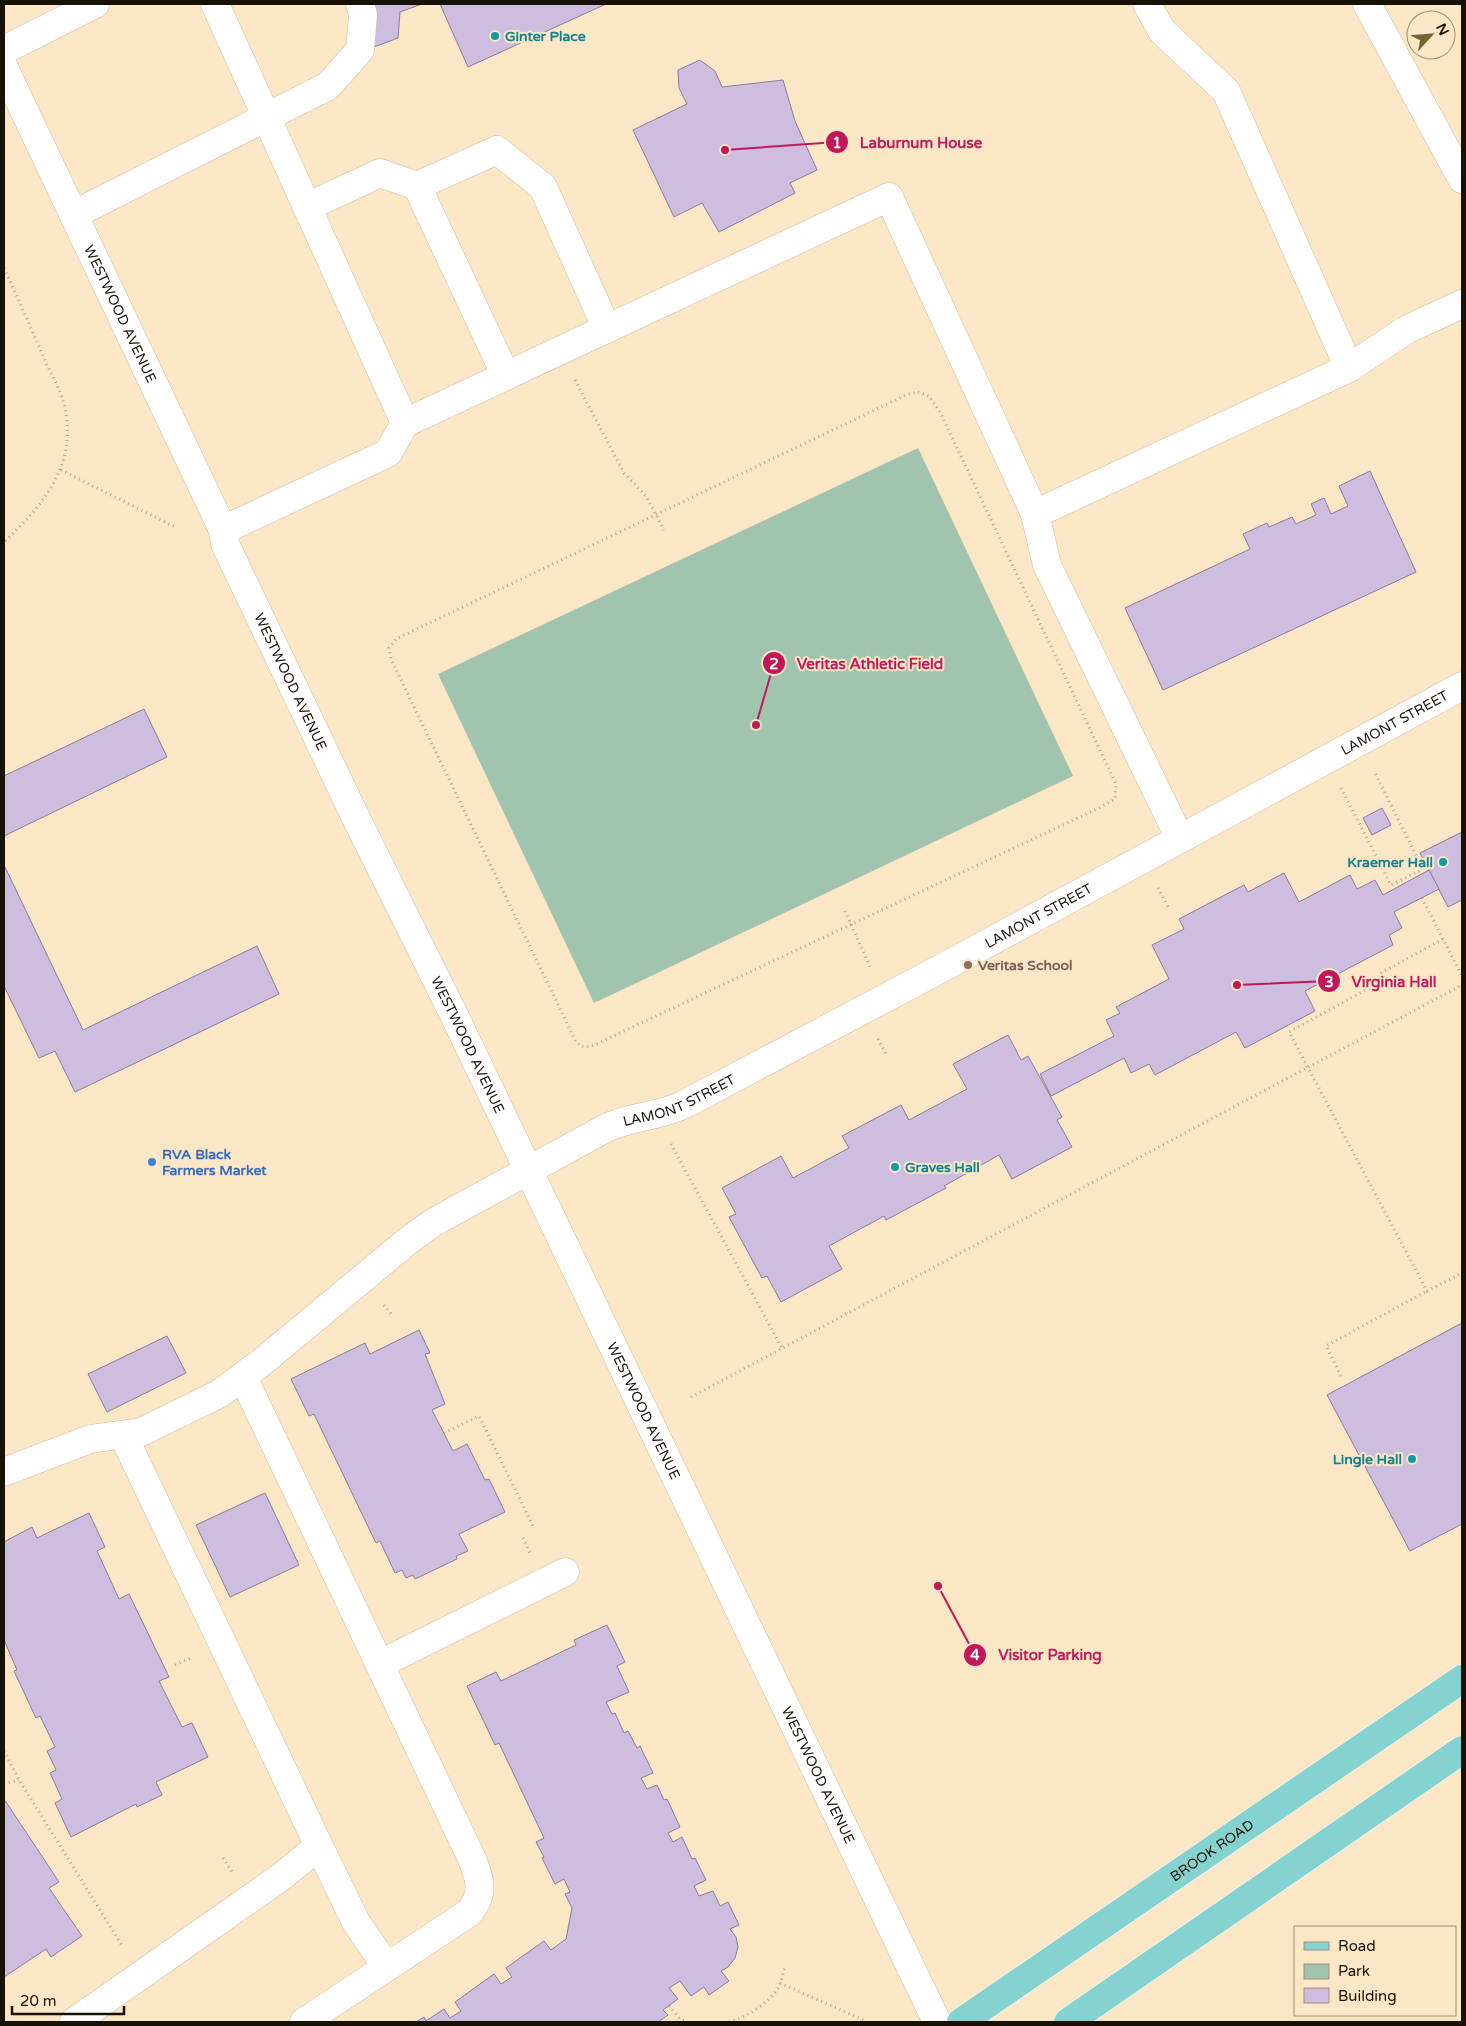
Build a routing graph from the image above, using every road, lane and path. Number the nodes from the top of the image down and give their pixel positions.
1 (95, 4) edge
2 (215, 4) edge
3 (360, 4) edge
4 (1147, 4) edge
5 (1367, 4) edge
6 (4, 50) edge
7 (4, 68) edge
8 (266, 117) junction
9 (1462, 180) edge
10 (417, 186) junction
11 (307, 207) junction
12 (73, 215) junction
13 (4, 268) edge
14 (1462, 304) edge
15 (607, 329) junction
16 (560, 351) junction
17 (1349, 368) junction
18 (506, 376) junction
19 (405, 423) junction
20 (61, 470) junction
21 (1035, 514) junction
22 (656, 516) junction
23 (175, 527) dead end
24 (223, 530) junction
25 (664, 530) dead end
26 (4, 542) edge
27 (1462, 686) edge
28 (1359, 742) junction
29 (1327, 759) junction
30 (1180, 839) junction
31 (1410, 875) junction
32 (1412, 879) dead end
33 (1154, 880) dead end
34 (1422, 898) dead end
35 (1168, 907) dead end
36 (845, 911) dead end
37 (851, 925) junction
38 (1443, 939) junction
39 (865, 957) dead end
40 (1462, 976) edge
41 (1462, 985) edge
42 (1307, 1068) junction
43 (682, 1166) dead end
44 (528, 1172) junction
45 (1462, 1273) edge
46 (1427, 1291) junction
47 (782, 1348) junction
48 (1341, 1376) dead end
49 (243, 1377) junction
50 (691, 1397) dead end
51 (444, 1433) dead end
52 (123, 1435) junction
53 (4, 1472) edge
54 (534, 1528) dead end
55 (565, 1572) dead end
56 (196, 1656) dead end
57 (380, 1664) junction
58 (175, 1665) dead end
59 (1462, 1679) edge
60 (1462, 1750) edge
61 (4, 1751) edge
62 (5, 1757) edge
63 (19, 1780) junction
64 (4, 1784) edge
65 (319, 1846) junction
66 (113, 1933) dead end
67 (386, 1966) junction
68 (784, 1968) dead end
69 (780, 1983) junction
70 (669, 2006) dead end
71 (866, 2021) dead end
72 (74, 2022) edge
73 (304, 2022) edge
74 (687, 2022) edge
75 (729, 2022) edge
76 (936, 2022) edge
77 (960, 2022) edge
78 (1068, 2022) edge

1 - 6 street
2 - 8 street
3 - 8 street
4 - 17 street
5 - 9 street
7 - 12 street, WESTWOOD AVENUE
8 - 11 street
8 - 12 street
10 - 11 street
10 - 15 street
10 - 18 street
11 - 19 street
12 - 24 street, WESTWOOD AVENUE
13 - 20 path
14 - 17 street
15 - 16 street
15 - 21 street
16 - 18 street
16 - 22 path
17 - 21 street
18 - 19 street
19 - 24 street
20 - 23 path
20 - 26 path
21 - 30 street
22 - 25 path
22 - 37 path
22 - 37 path
24 - 44 street, WESTWOOD AVENUE
27 - 28 street, LAMONT STREET
28 - 29 street, LAMONT STREET
28 - 31 path
29 - 30 street, LAMONT STREET
29 - 31 path
30 - 44 street, LAMONT STREET
31 - 32 path
33 - 35 path
34 - 38 path
36 - 37 path
37 - 39 path
38 - 40 path
38 - 42 path
41 - 42 path
42 - 46 path
42 - 47 path
43 - 47 path
44 - 49 street, LAMONT STREET
44 - 76 street, WESTWOOD AVENUE
45 - 46 path
46 - 48 path
47 - 50 path
49 - 52 street, LAMONT STREET
49 - 57 street
51 - 54 path
52 - 53 street, LAMONT STREET
52 - 65 street
55 - 57 street
56 - 58 path
57 - 67 street
59 - 77 main road, BROOK ROAD
60 - 78 main road
61 - 62 path
62 - 63 path
63 - 64 path
63 - 66 path
65 - 67 street
65 - 72 street
67 - 73 street
68 - 69 path
69 - 71 path
69 - 75 path
70 - 74 path

